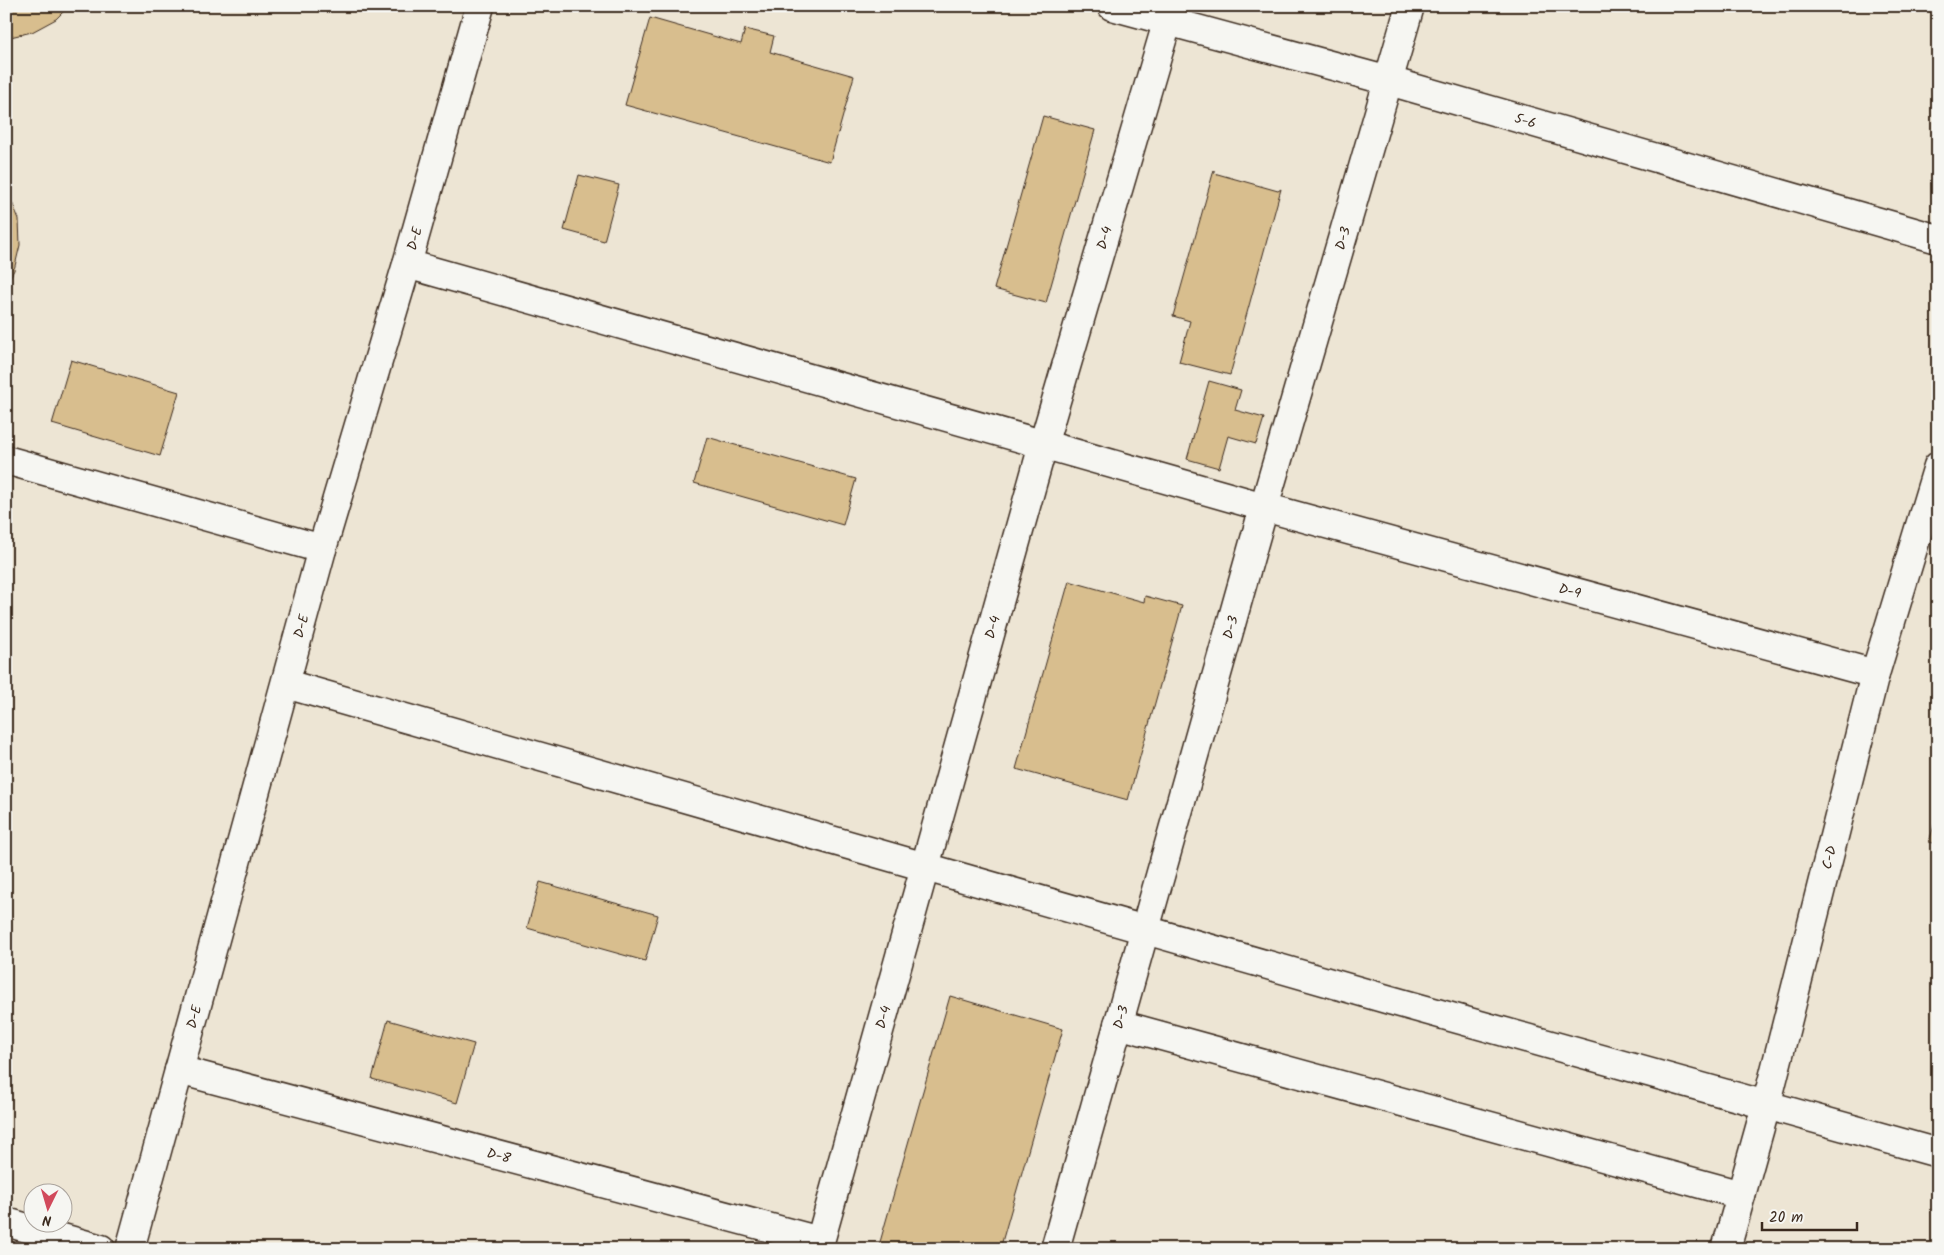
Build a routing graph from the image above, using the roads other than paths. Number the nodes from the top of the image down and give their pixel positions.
1 (480, 6) edge
2 (1112, 6) edge
3 (1410, 6) edge
4 (1170, 14) edge
5 (1389, 81) junction
6 (1938, 239) edge
7 (407, 264) junction
8 (1043, 445) junction
9 (6, 460) edge
10 (1938, 466) edge
11 (1264, 507) junction
12 (322, 549) junction
13 (1875, 674) junction
14 (286, 684) junction
15 (924, 867) junction
16 (1145, 930) junction
17 (1118, 1024) junction
18 (179, 1070) junction
19 (1766, 1106) junction
20 (1938, 1153) edge
21 (1740, 1195) junction
22 (6, 1222) edge
23 (819, 1245) edge
24 (101, 1249) edge
25 (130, 1249) edge
26 (1055, 1249) edge
27 (1726, 1249) edge

1 - 7 lane, D-E
2 - 4 lane, 5-6
3 - 5 lane, D-3
4 - 5 lane, 5-6
4 - 8 lane, D-4
5 - 6 lane, 5-6
5 - 11 lane, D-3
7 - 8 lane, D-9
7 - 12 lane, D-E
8 - 11 lane, D-9
8 - 15 lane, D-4
9 - 12 lane
10 - 13 lane, C-D
11 - 13 lane, D-9
11 - 16 lane, D-3
12 - 14 lane, D-E
13 - 19 lane, C-D
14 - 15 lane
14 - 18 lane, D-E
15 - 16 lane
15 - 23 lane, D-4
16 - 17 lane, D-3
16 - 19 lane
17 - 21 lane
17 - 26 lane, D-3
18 - 23 lane, D-8
18 - 25 lane, D-E
19 - 20 lane
19 - 21 lane, C-D
21 - 27 lane, C-D
22 - 24 lane

